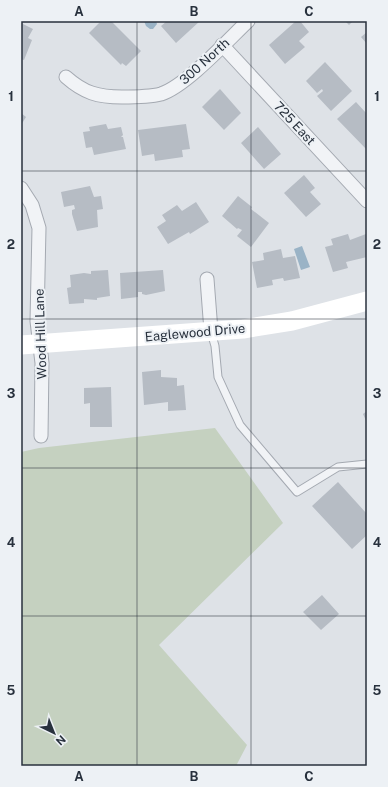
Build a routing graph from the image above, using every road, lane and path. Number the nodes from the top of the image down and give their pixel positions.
1 (248, 21) edge
2 (222, 45) junction
3 (66, 77) dead end
4 (21, 188) edge
5 (367, 201) edge
6 (207, 279) dead end
7 (367, 301) edge
8 (211, 331) junction
9 (40, 343) junction
10 (21, 345) edge
11 (41, 436) dead end
12 (367, 464) edge

1 - 2 street, 300 North
2 - 3 street, 300 North
2 - 5 street, 725 East
4 - 9 street, Wood Hill Lane
6 - 8 street
7 - 8 main road, Eaglewood Drive
8 - 9 main road, Eaglewood Drive
8 - 12 lane
9 - 10 main road, Eaglewood Drive
9 - 11 street, Wood Hill Lane

